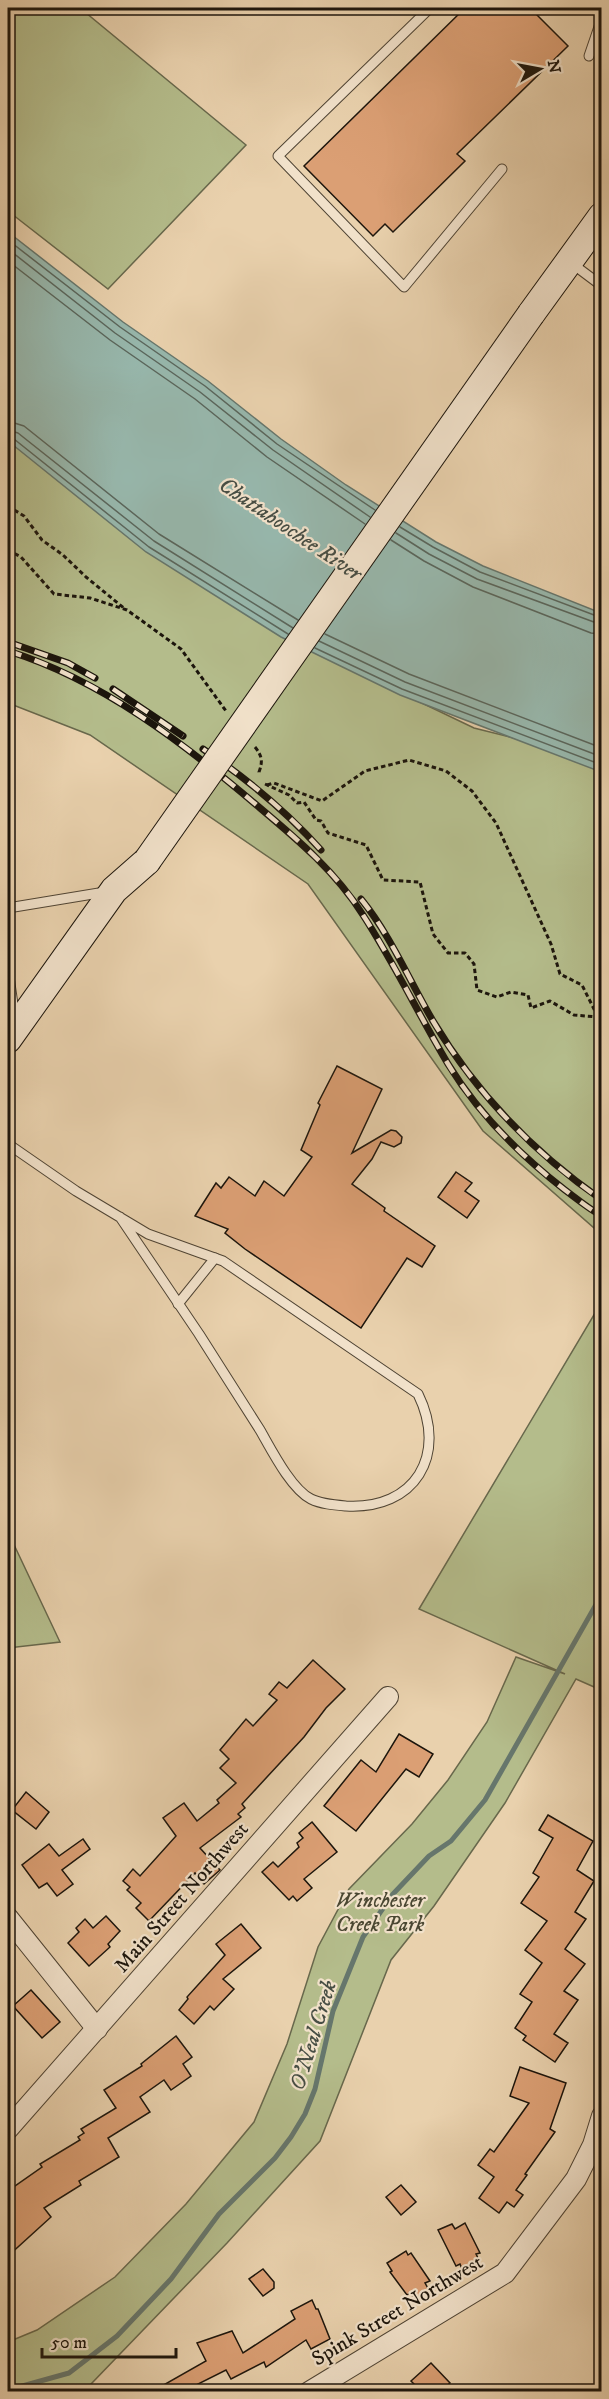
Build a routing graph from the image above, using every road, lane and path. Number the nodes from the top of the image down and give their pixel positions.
1 (430, 8) edge
2 (598, 8) edge
3 (602, 11) edge
4 (602, 18) edge
5 (589, 56) dead end
6 (502, 169) dead end
7 (602, 216) edge
8 (569, 262) junction
9 (602, 286) edge
10 (8, 506) edge
11 (8, 550) edge
12 (126, 610) junction
13 (224, 709) dead end
14 (261, 754) dead end
15 (260, 775) dead end
16 (114, 890) junction
17 (8, 908) edge
18 (8, 970) edge
19 (600, 1018) edge
20 (12, 1032) edge
21 (8, 1144) edge
22 (120, 1217) junction
23 (215, 1258) junction
24 (178, 1304) junction
25 (388, 1697) dead end
26 (8, 1918) edge
27 (97, 2029) junction
28 (602, 2116) edge
29 (8, 2128) edge
30 (309, 2391) edge

1 - 6 lane
2 - 3 lane
4 - 5 lane
7 - 8 main road
8 - 9 lane
8 - 16 main road, bridge
10 - 12 path
11 - 12 path
12 - 13 path
14 - 15 path
16 - 17 lane
16 - 20 main road
18 - 20 lane
19 - 19 path
21 - 22 lane
22 - 23 lane
22 - 24 lane
23 - 24 lane
23 - 24 lane
25 - 27 street, Main Street Northwest
26 - 27 street
27 - 29 street, Main Street Northwest
28 - 30 street, Spink Street Northwest

